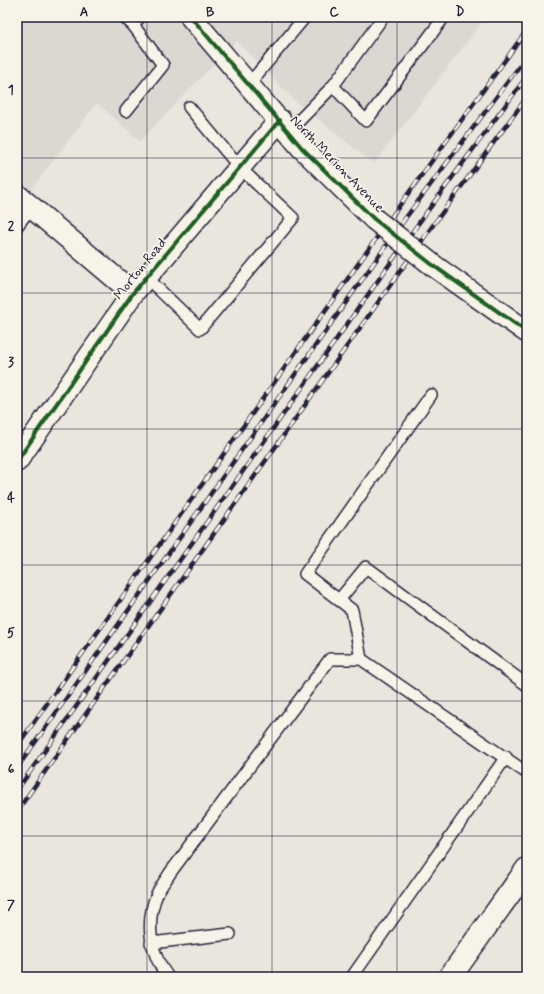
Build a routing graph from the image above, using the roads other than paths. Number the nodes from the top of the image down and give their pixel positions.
1 (124, 17) edge
2 (305, 17) edge
3 (383, 17) edge
4 (444, 17) edge
5 (195, 19) edge
6 (137, 21) edge
7 (249, 84) junction
8 (333, 86) junction
9 (188, 107) dead end
10 (126, 111) dead end
11 (284, 126) junction
12 (240, 168) junction
13 (24, 201) edge
14 (17, 226) edge
15 (139, 285) junction
16 (527, 332) edge
17 (432, 395) dead end
18 (17, 461) edge
19 (339, 600) junction
20 (361, 659) junction
21 (527, 685) edge
22 (506, 757) junction
23 (527, 773) edge
24 (527, 869) edge
25 (230, 934) dead end
26 (151, 943) junction
27 (168, 977) edge
28 (352, 977) edge
29 (450, 977) edge

1 - 6 lane
2 - 7 lane
3 - 8 lane
4 - 8 lane
5 - 7 street, North Merion Avenue
6 - 10 lane
7 - 11 street, North Merion Avenue
8 - 11 lane
9 - 12 lane
11 - 12 street, Morton Road
11 - 16 street, North Merion Avenue, bridge
12 - 15 street, Morton Road
12 - 15 lane
13 - 14 lane
13 - 15 street
15 - 18 street, Morton Road
17 - 19 lane
19 - 20 lane
19 - 21 lane
20 - 22 lane
20 - 26 lane
22 - 23 lane
22 - 28 lane
24 - 29 main road
25 - 26 lane
26 - 27 lane

